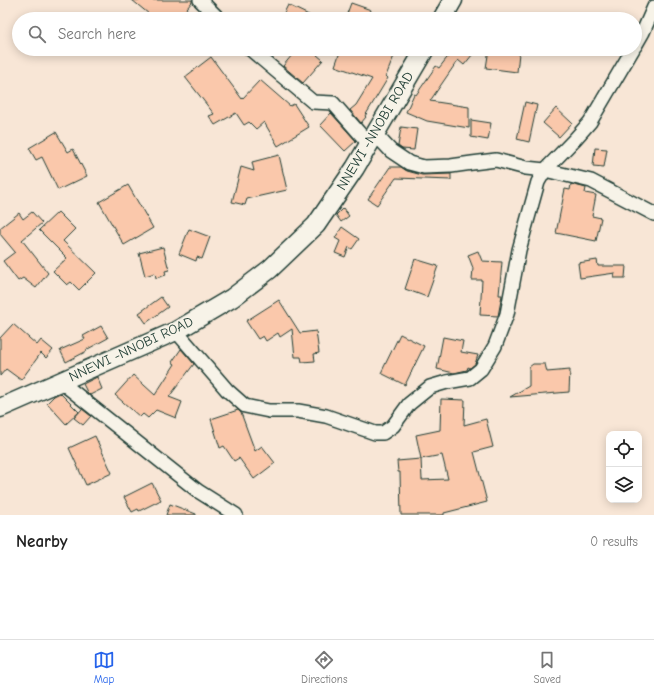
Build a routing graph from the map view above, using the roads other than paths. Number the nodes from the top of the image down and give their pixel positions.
1 (200, 0) edge
2 (453, 0) edge
3 (654, 7) edge
4 (212, 12) edge
5 (446, 12) edge
6 (642, 34) edge
7 (258, 56) edge
8 (421, 56) edge
9 (629, 56) edge
10 (372, 139) junction
11 (545, 170) junction
12 (654, 214) edge
13 (176, 331) junction
14 (61, 382) junction
15 (0, 408) edge
16 (236, 515) edge

1 - 4 street
2 - 5 main road
3 - 6 street
7 - 10 street
8 - 10 main road, NNEWI -NNOBI ROAD
9 - 11 street
10 - 11 street
10 - 13 main road, NNEWI -NNOBI ROAD
11 - 12 street
11 - 13 street
13 - 14 main road, NNEWI -NNOBI ROAD
14 - 15 main road, NNEWI -NNOBI ROAD
14 - 16 street

